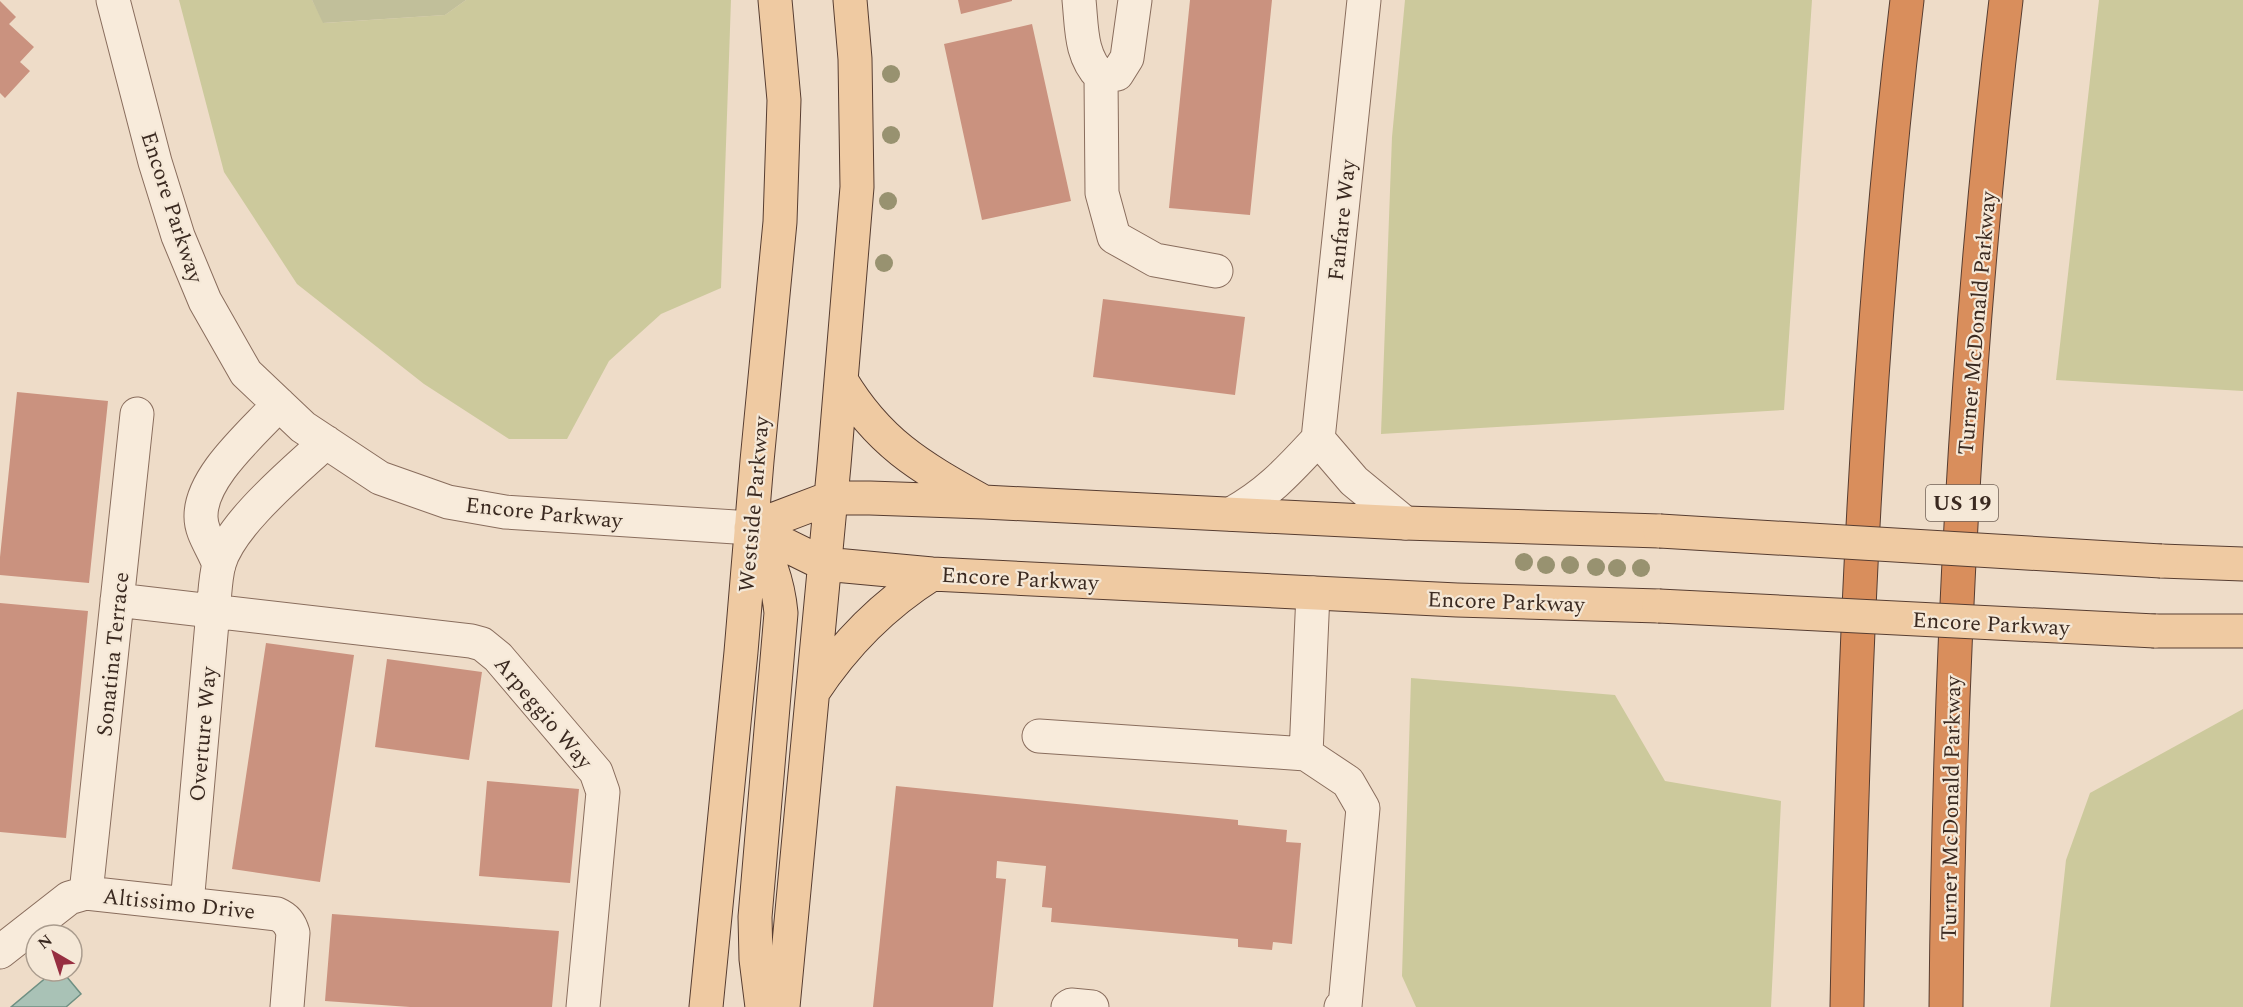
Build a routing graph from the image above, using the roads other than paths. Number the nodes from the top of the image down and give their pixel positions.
1 (113, 0) edge
2 (775, 0) edge
3 (850, 0) edge
4 (1079, 0) edge
5 (1135, 0) edge
6 (1364, 0) edge
7 (1907, 0) edge
8 (2006, 0) edge
9 (1101, 77) junction
10 (1216, 271) dead end
11 (841, 380) junction
12 (279, 404) junction
13 (137, 414) dead end
14 (1318, 439) junction
15 (326, 442) junction
16 (830, 498) junction
17 (984, 502) junction
18 (1231, 514) junction
19 (1405, 523) junction
20 (751, 528) junction
21 (824, 564) junction
22 (2243, 564) edge
23 (219, 565) junction
24 (932, 574) junction
25 (1313, 593) junction
26 (117, 600) junction
27 (213, 611) junction
28 (2243, 632) edge
29 (812, 693) junction
30 (1039, 736) dead end
31 (1306, 754) junction
32 (86, 893) junction
33 (187, 904) junction
34 (0, 952) edge
35 (287, 1007) edge
36 (583, 1007) edge
37 (706, 1007) edge
38 (762, 1007) edge
39 (783, 1007) edge
40 (1068, 1007) edge
41 (1092, 1007) edge
42 (1341, 1007) edge
43 (1846, 1007) edge
44 (1946, 1007) edge

1 - 12 street, Encore Parkway
2 - 20 main road, Westside Parkway
3 - 11 main road
4 - 9 street
5 - 9 street
6 - 14 street, Fanfare Way
7 - 43 highway
8 - 44 highway, Turner McDonald Parkway / US 19
9 - 10 street
11 - 16 main road
11 - 17 main road
12 - 15 street, Encore Parkway
12 - 23 street
13 - 26 street, Sonatina Terrace
14 - 18 street
14 - 19 street
15 - 20 street, Encore Parkway
15 - 23 street, Overture Way
16 - 17 main road
16 - 20 main road
16 - 21 main road
17 - 18 main road
18 - 19 main road
19 - 22 main road, bridge
20 - 21 main road, Encore Parkway
20 - 37 main road, Westside Parkway
20 - 38 main road
21 - 24 main road, Encore Parkway
21 - 29 main road
23 - 27 street, Overture Way
24 - 25 main road, Encore Parkway
24 - 29 main road
25 - 28 main road, Encore Parkway, bridge
25 - 31 street
26 - 27 street, Arpeggio Way
26 - 32 street, Sonatina Terrace
27 - 33 street, Overture Way
27 - 36 street, Arpeggio Way
29 - 39 main road
30 - 31 street
31 - 42 street
32 - 33 street, Altissimo Drive
32 - 34 street, Altissimo Drive
33 - 35 street, Altissimo Drive
40 - 41 street

